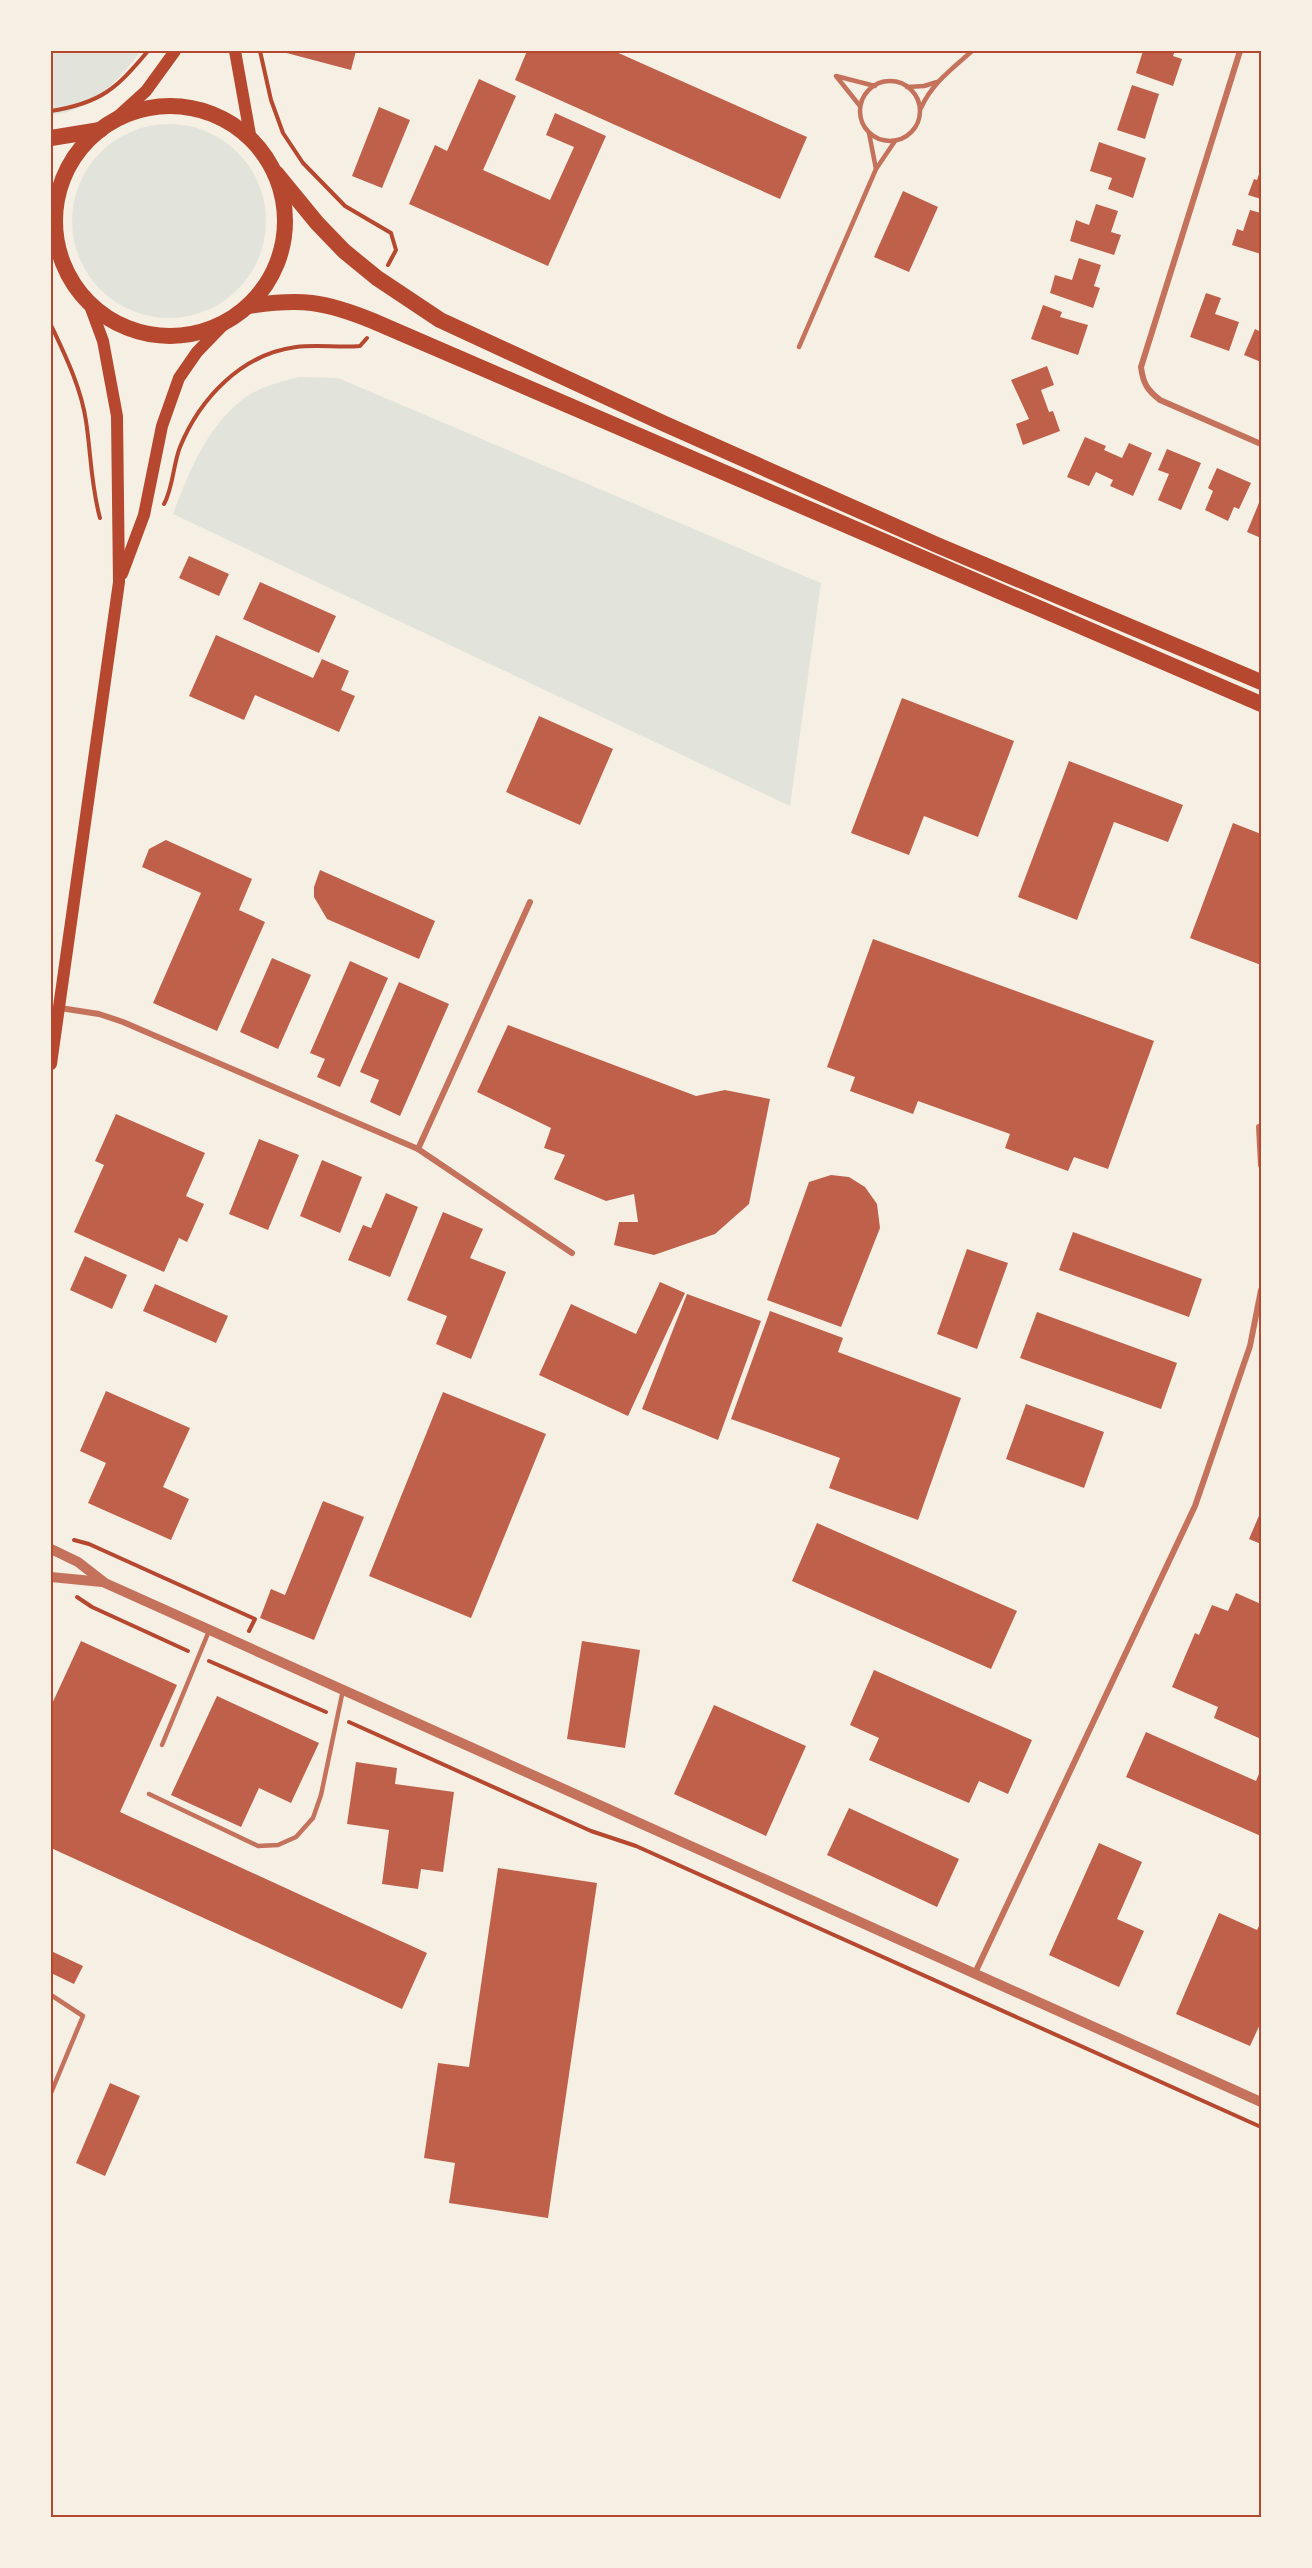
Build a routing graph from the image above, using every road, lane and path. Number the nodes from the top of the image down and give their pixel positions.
1 (148, 51) edge
2 (175, 51) edge
3 (235, 51) edge
4 (972, 51) edge
5 (1240, 51) edge
6 (937, 81) junction
7 (875, 86) junction
8 (907, 87) junction
9 (861, 107) junction
10 (51, 111) edge
11 (920, 111) junction
12 (107, 125) junction
13 (869, 133) junction
14 (51, 138) edge
15 (251, 140) junction
16 (896, 141) junction
17 (876, 169) junction
18 (276, 173) junction
19 (51, 254) edge
20 (68, 275) junction
21 (89, 303) junction
22 (248, 306) junction
23 (226, 322) junction
24 (51, 325) edge
25 (799, 347) dead end
26 (1261, 444) edge
27 (93, 492) dead end
28 (119, 582) junction
29 (1261, 682) edge
30 (1261, 704) edge
31 (530, 902) dead end
32 (60, 1008) junction
33 (51, 1064) edge
34 (1259, 1127) dead end
35 (418, 1149) junction
36 (1261, 1165) edge
37 (572, 1253) dead end
38 (1261, 1290) edge
39 (70, 1539) dead end
40 (51, 1549) edge
41 (51, 1577) edge
42 (105, 1583) junction
43 (68, 1591) dead end
44 (209, 1629) junction
45 (249, 1631) dead end
46 (199, 1656) junction
47 (235, 1665) dead end
48 (232, 1671) junction
49 (343, 1690) junction
50 (337, 1716) junction
51 (162, 1745) dead end
52 (149, 1794) dead end
53 (975, 1973) junction
54 (51, 1995) edge
55 (51, 2093) edge
56 (1261, 2102) edge
57 (1261, 2127) edge

1 - 10 path
2 - 12 main road
3 - 15 main road
4 - 6 lane
5 - 26 street
6 - 8 lane
6 - 11 lane
7 - 8 lane
7 - 9 lane
7 - 9 lane
8 - 11 lane
9 - 13 lane
11 - 16 lane
12 - 14 highway
12 - 15 highway
12 - 20 highway
13 - 16 lane
13 - 17 lane
15 - 18 highway
16 - 17 lane
17 - 25 lane
18 - 22 highway
18 - 29 highway
19 - 20 highway
20 - 21 highway
21 - 23 highway
21 - 28 main road
22 - 23 highway
22 - 30 highway
23 - 28 main road
24 - 27 path
28 - 32 main road
31 - 35 street
32 - 33 main road
32 - 35 street
34 - 36 street
35 - 37 street
38 - 53 street
39 - 45 path
40 - 42 street
41 - 42 street
42 - 44 street
43 - 46 path
44 - 46 lane
44 - 49 street
46 - 48 path
46 - 51 lane
47 - 48 path
48 - 50 path
49 - 50 lane
49 - 53 street
50 - 52 lane
50 - 57 path
53 - 56 street
54 - 55 lane

